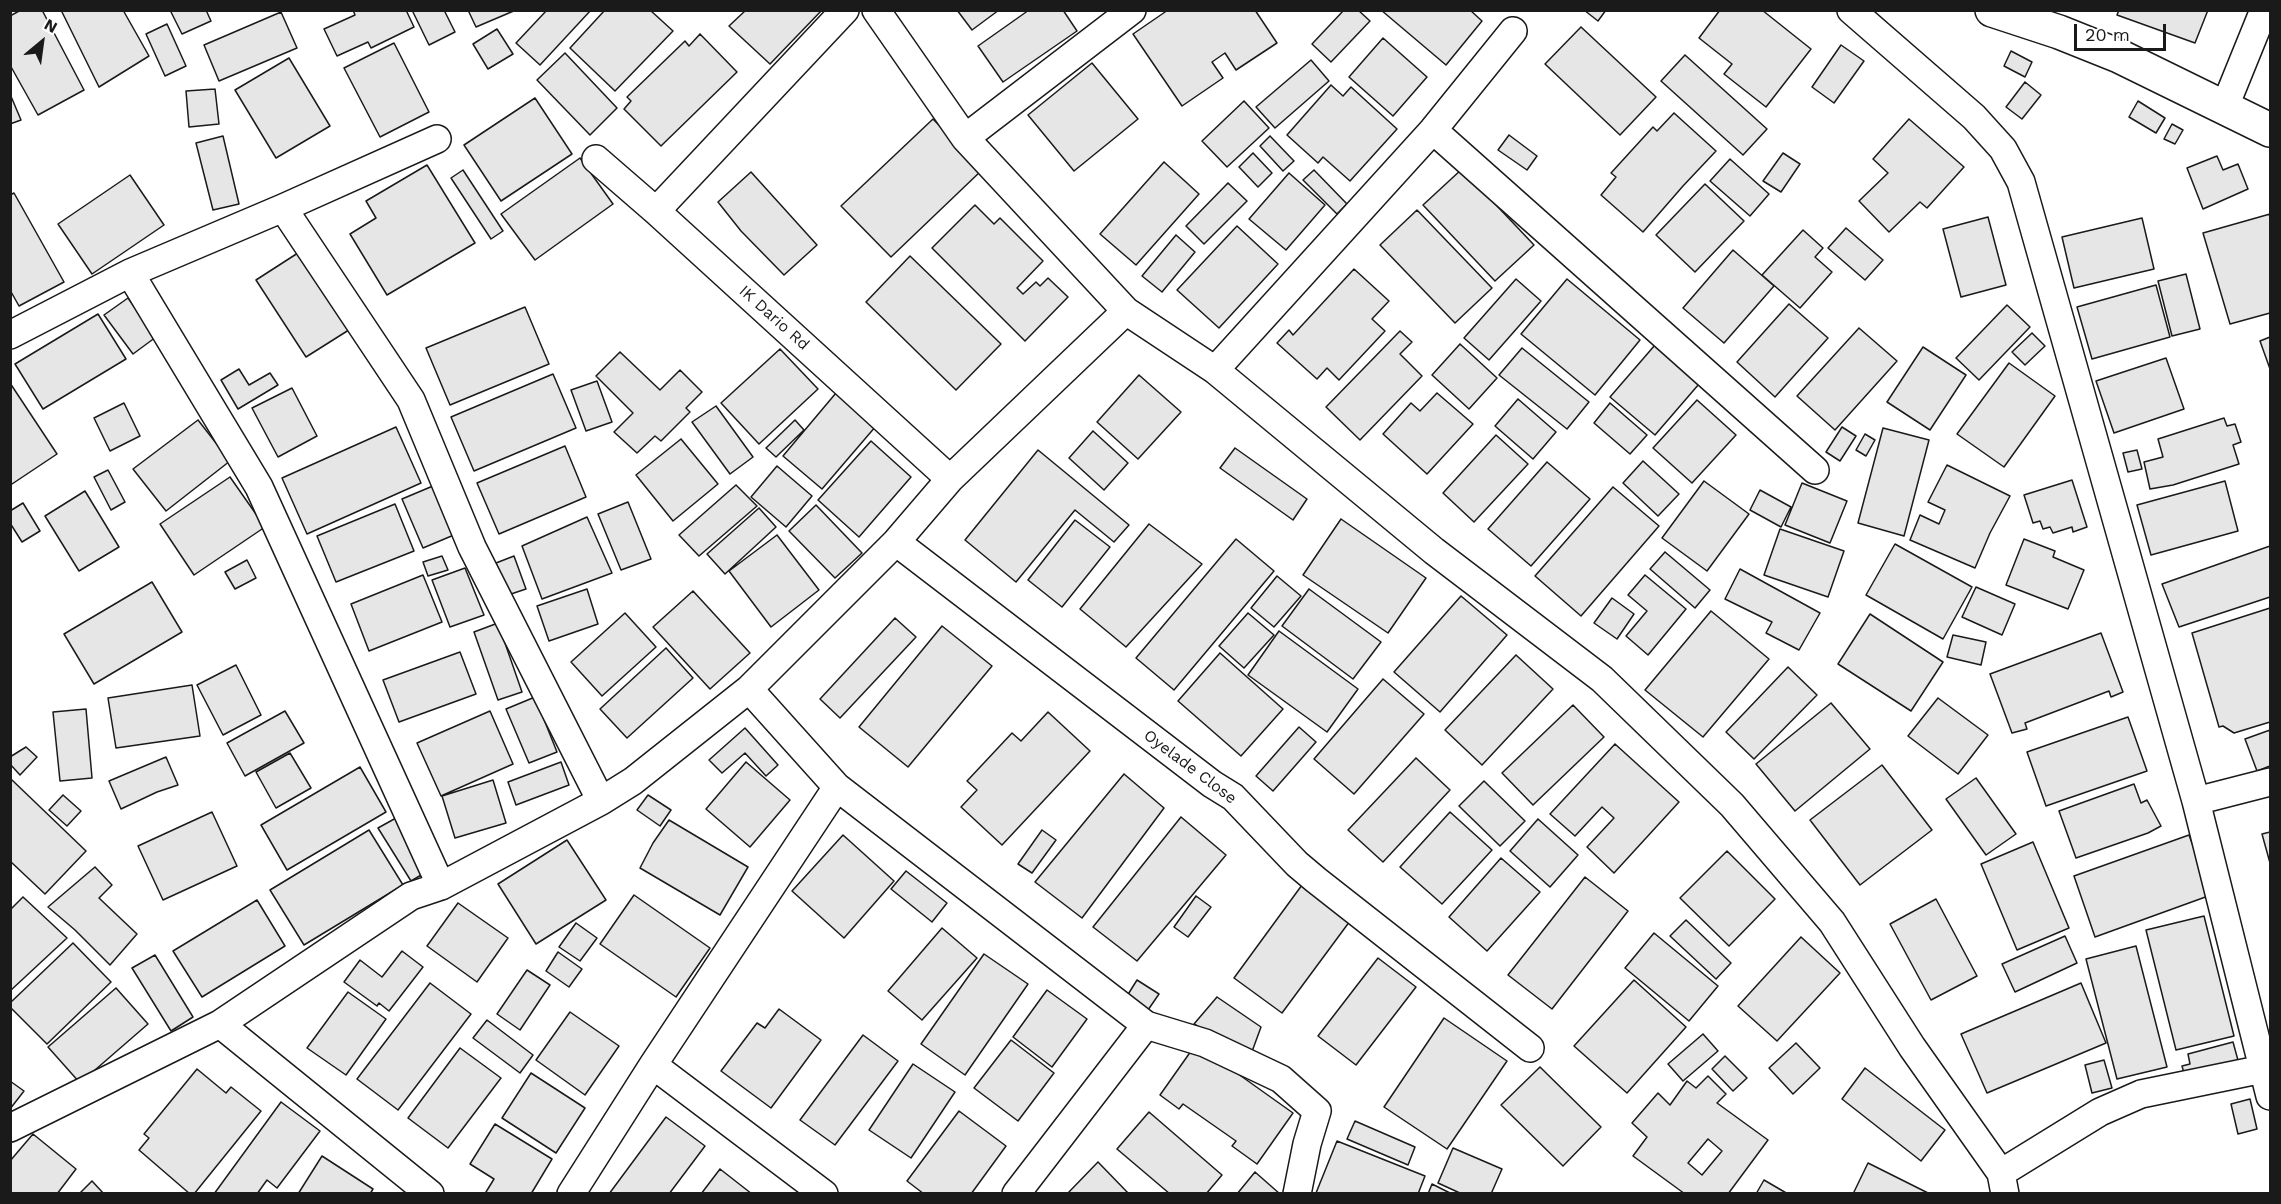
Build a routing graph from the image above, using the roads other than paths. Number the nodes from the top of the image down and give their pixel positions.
1 (845, 10) edge
2 (876, 10) edge
3 (1132, 10) edge
4 (1851, 10) edge
5 (1992, 10) edge
6 (2264, 10) edge
7 (1514, 31) dead end
8 (2225, 106) junction
9 (1432, 130) junction
10 (2271, 130) edge
11 (965, 138) junction
12 (437, 139) dead end
13 (596, 159) dead end
14 (283, 208) junction
15 (656, 211) junction
16 (129, 273) junction
17 (1126, 311) junction
18 (10, 335) edge
19 (1215, 370) junction
20 (1815, 470) dead end
21 (950, 479) junction
22 (896, 542) junction
23 (749, 689) junction
24 (2271, 782) edge
25 (837, 787) junction
26 (601, 801) junction
27 (2196, 801) junction
28 (441, 886) junction
29 (220, 1024) junction
30 (1146, 1025) junction
31 (1530, 1048) dead end
32 (653, 1065) junction
33 (2263, 1068) junction
34 (2271, 1096) edge
35 (10, 1128) edge
36 (2003, 1183) edge
37 (430, 1194) edge
38 (571, 1194) edge
39 (824, 1194) edge
40 (1016, 1194) edge
41 (1297, 1194) edge

1 - 15 street
2 - 11 street
3 - 11 street
4 - 27 street
5 - 8 street
6 - 8 street
7 - 9 street
8 - 10 street
9 - 19 street
9 - 20 street
11 - 17 street
12 - 14 street
13 - 15 street, IK Dario Rd
14 - 16 street
14 - 26 street
15 - 21 street, IK Dario Rd
16 - 18 street
16 - 28 street
17 - 19 street
17 - 21 street
19 - 36 street
21 - 22 street
22 - 23 street
22 - 31 street, Oyelade Close
23 - 25 street
23 - 26 street
24 - 27 street
25 - 30 street
25 - 32 street
26 - 28 street
27 - 33 street
28 - 29 street
29 - 35 street
29 - 37 street
30 - 40 street
30 - 41 street
32 - 38 street
32 - 39 street
33 - 34 street
33 - 36 street

